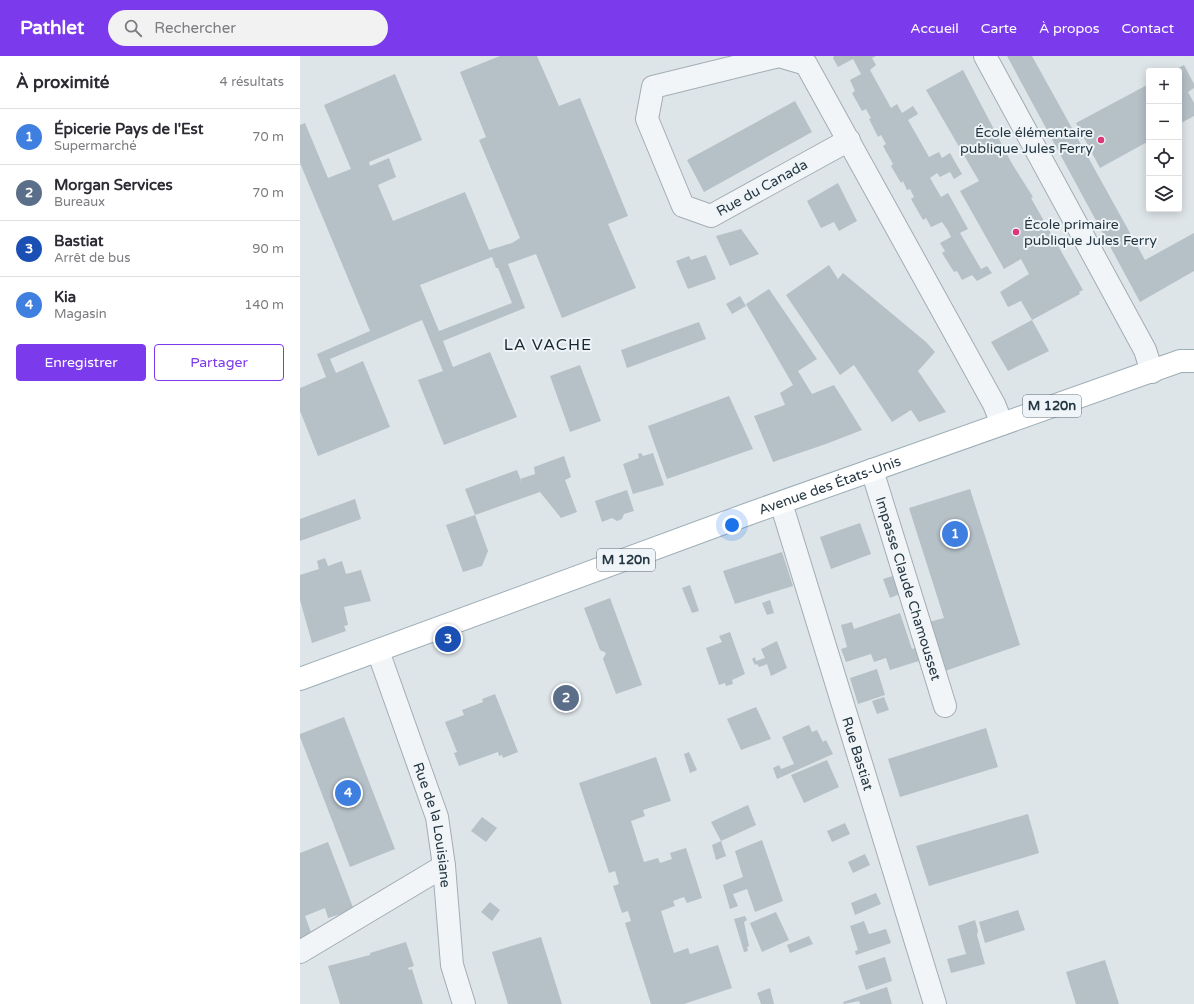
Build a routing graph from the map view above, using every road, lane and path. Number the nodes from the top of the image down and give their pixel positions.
1 (985, 56) edge
2 (849, 140) junction
3 (1189, 357) edge
4 (1152, 372) junction
5 (1002, 424) junction
6 (872, 470) junction
7 (781, 503) junction
8 (378, 651) junction
9 (300, 679) edge
10 (945, 706) dead end
11 (444, 866) junction
12 (300, 952) edge
13 (464, 1004) edge
14 (935, 1004) edge

1 - 4 street
2 - 2 street, Rue du Canada
2 - 5 street, Rue du Canada
3 - 4 main road, Avenue des États-Unis / M 120n
4 - 5 main road, Avenue des États-Unis / M 120n
5 - 6 main road, Avenue des États-Unis / M 120n
6 - 7 main road, Avenue des États-Unis / M 120n
6 - 10 street, Impasse Claude Chamousset
7 - 8 main road, Avenue des États-Unis / M 120n
7 - 14 street, Rue Bastiat
8 - 9 main road, Avenue des États-Unis / M 120n
8 - 11 street, Rue de la Louisiane
11 - 12 street
11 - 13 street, Rue de la Louisiane

